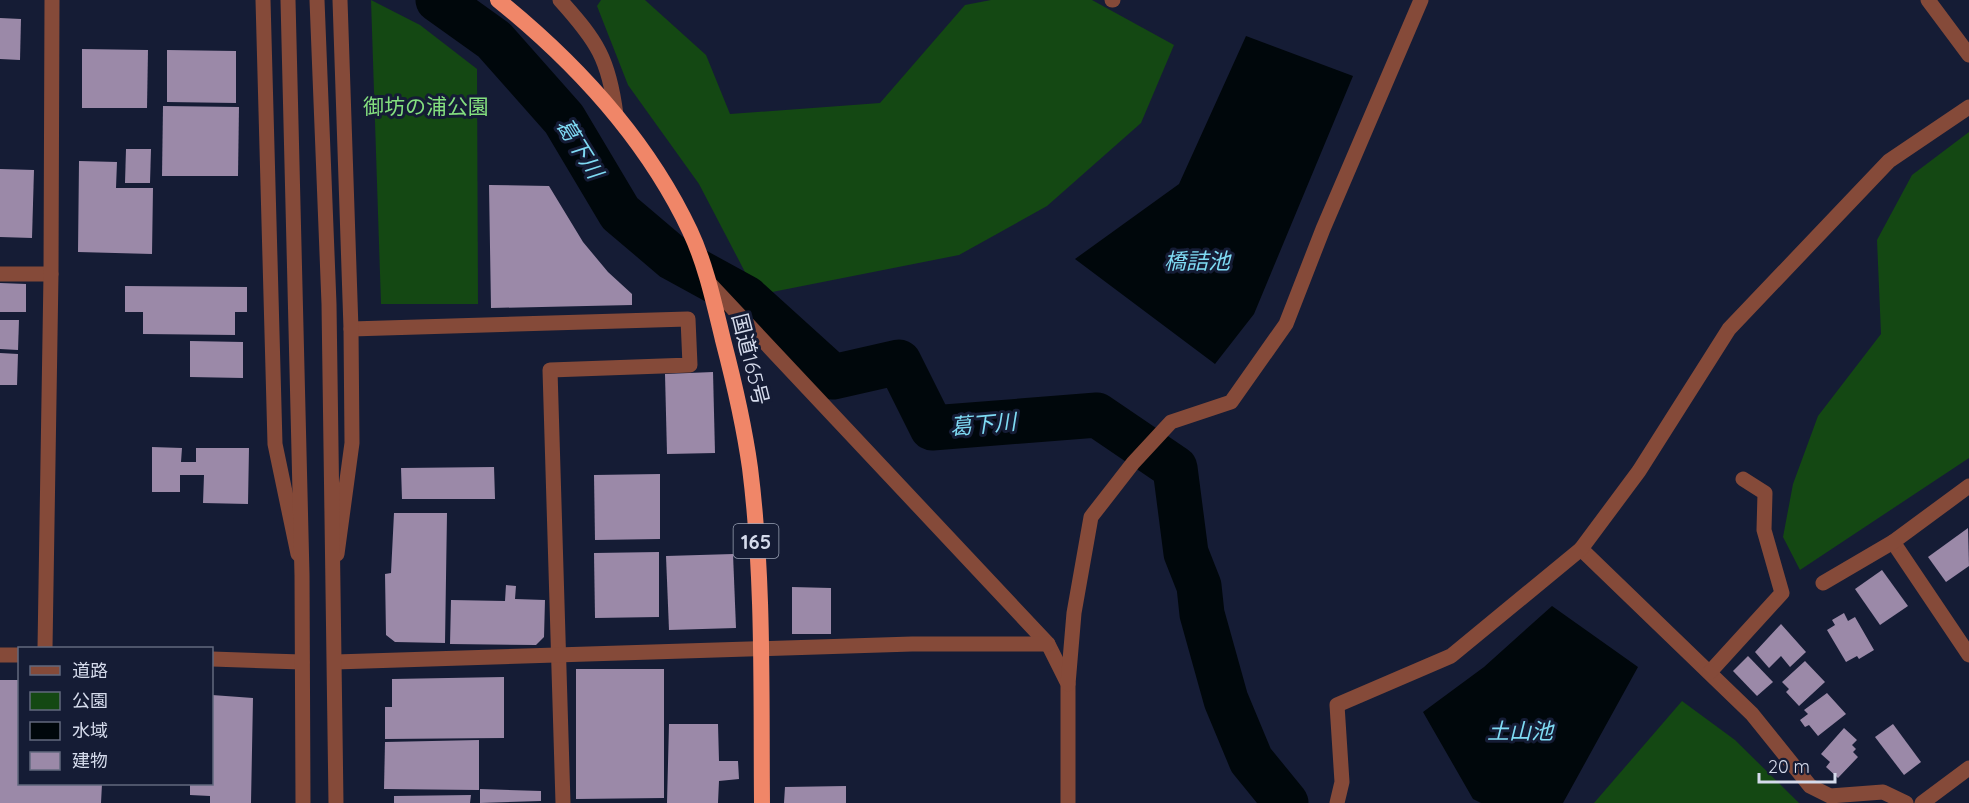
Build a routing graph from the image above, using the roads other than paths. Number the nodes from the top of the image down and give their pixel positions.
1 (52, 0) edge
2 (262, 0) edge
3 (288, 0) edge
4 (317, 0) edge
5 (340, 0) edge
6 (498, 0) edge
7 (560, 0) edge
8 (1421, 0) edge
9 (1928, 0) edge
10 (1969, 56) edge
11 (1969, 107) edge
12 (616, 115) junction
13 (0, 274) edge
14 (51, 274) junction
15 (709, 283) junction
16 (351, 329) junction
17 (1743, 479) dead end
18 (1969, 486) edge
19 (1893, 542) junction
20 (1581, 549) junction
21 (302, 575) junction
22 (334, 578) junction
23 (1823, 583) dead end
24 (1048, 644) junction
25 (45, 647) edge
26 (761, 649) junction
27 (0, 655) edge
28 (18, 655) edge
29 (1969, 655) edge
30 (560, 656) junction
31 (213, 659) edge
32 (302, 662) junction
33 (335, 662) junction
34 (1710, 672) junction
35 (1068, 684) junction
36 (1969, 768) edge
37 (303, 803) edge
38 (336, 803) edge
39 (563, 803) edge
40 (762, 803) edge
41 (1068, 803) edge
42 (1337, 803) edge
43 (1906, 803) edge
44 (1922, 803) edge

1 - 14 street
2 - 21 street
3 - 21 street
4 - 22 street
5 - 16 street
6 - 12 highway, 国道165号 / 165
7 - 12 street
8 - 35 street
9 - 10 street
11 - 20 street
12 - 15 highway, 国道165号 / 165
13 - 14 street
14 - 25 street
15 - 24 street
15 - 26 highway, 国道165号 / 165
16 - 22 street
16 - 30 street
17 - 34 street
18 - 19 street
19 - 23 street
19 - 29 street
20 - 34 street
20 - 42 street
21 - 32 street
22 - 33 street
24 - 26 street
24 - 35 street
26 - 30 street
26 - 40 highway, 国道165号 / 165
27 - 28 street
30 - 33 street
30 - 39 street
31 - 32 street
32 - 37 street
33 - 38 street
34 - 43 street
35 - 41 street
36 - 44 street

